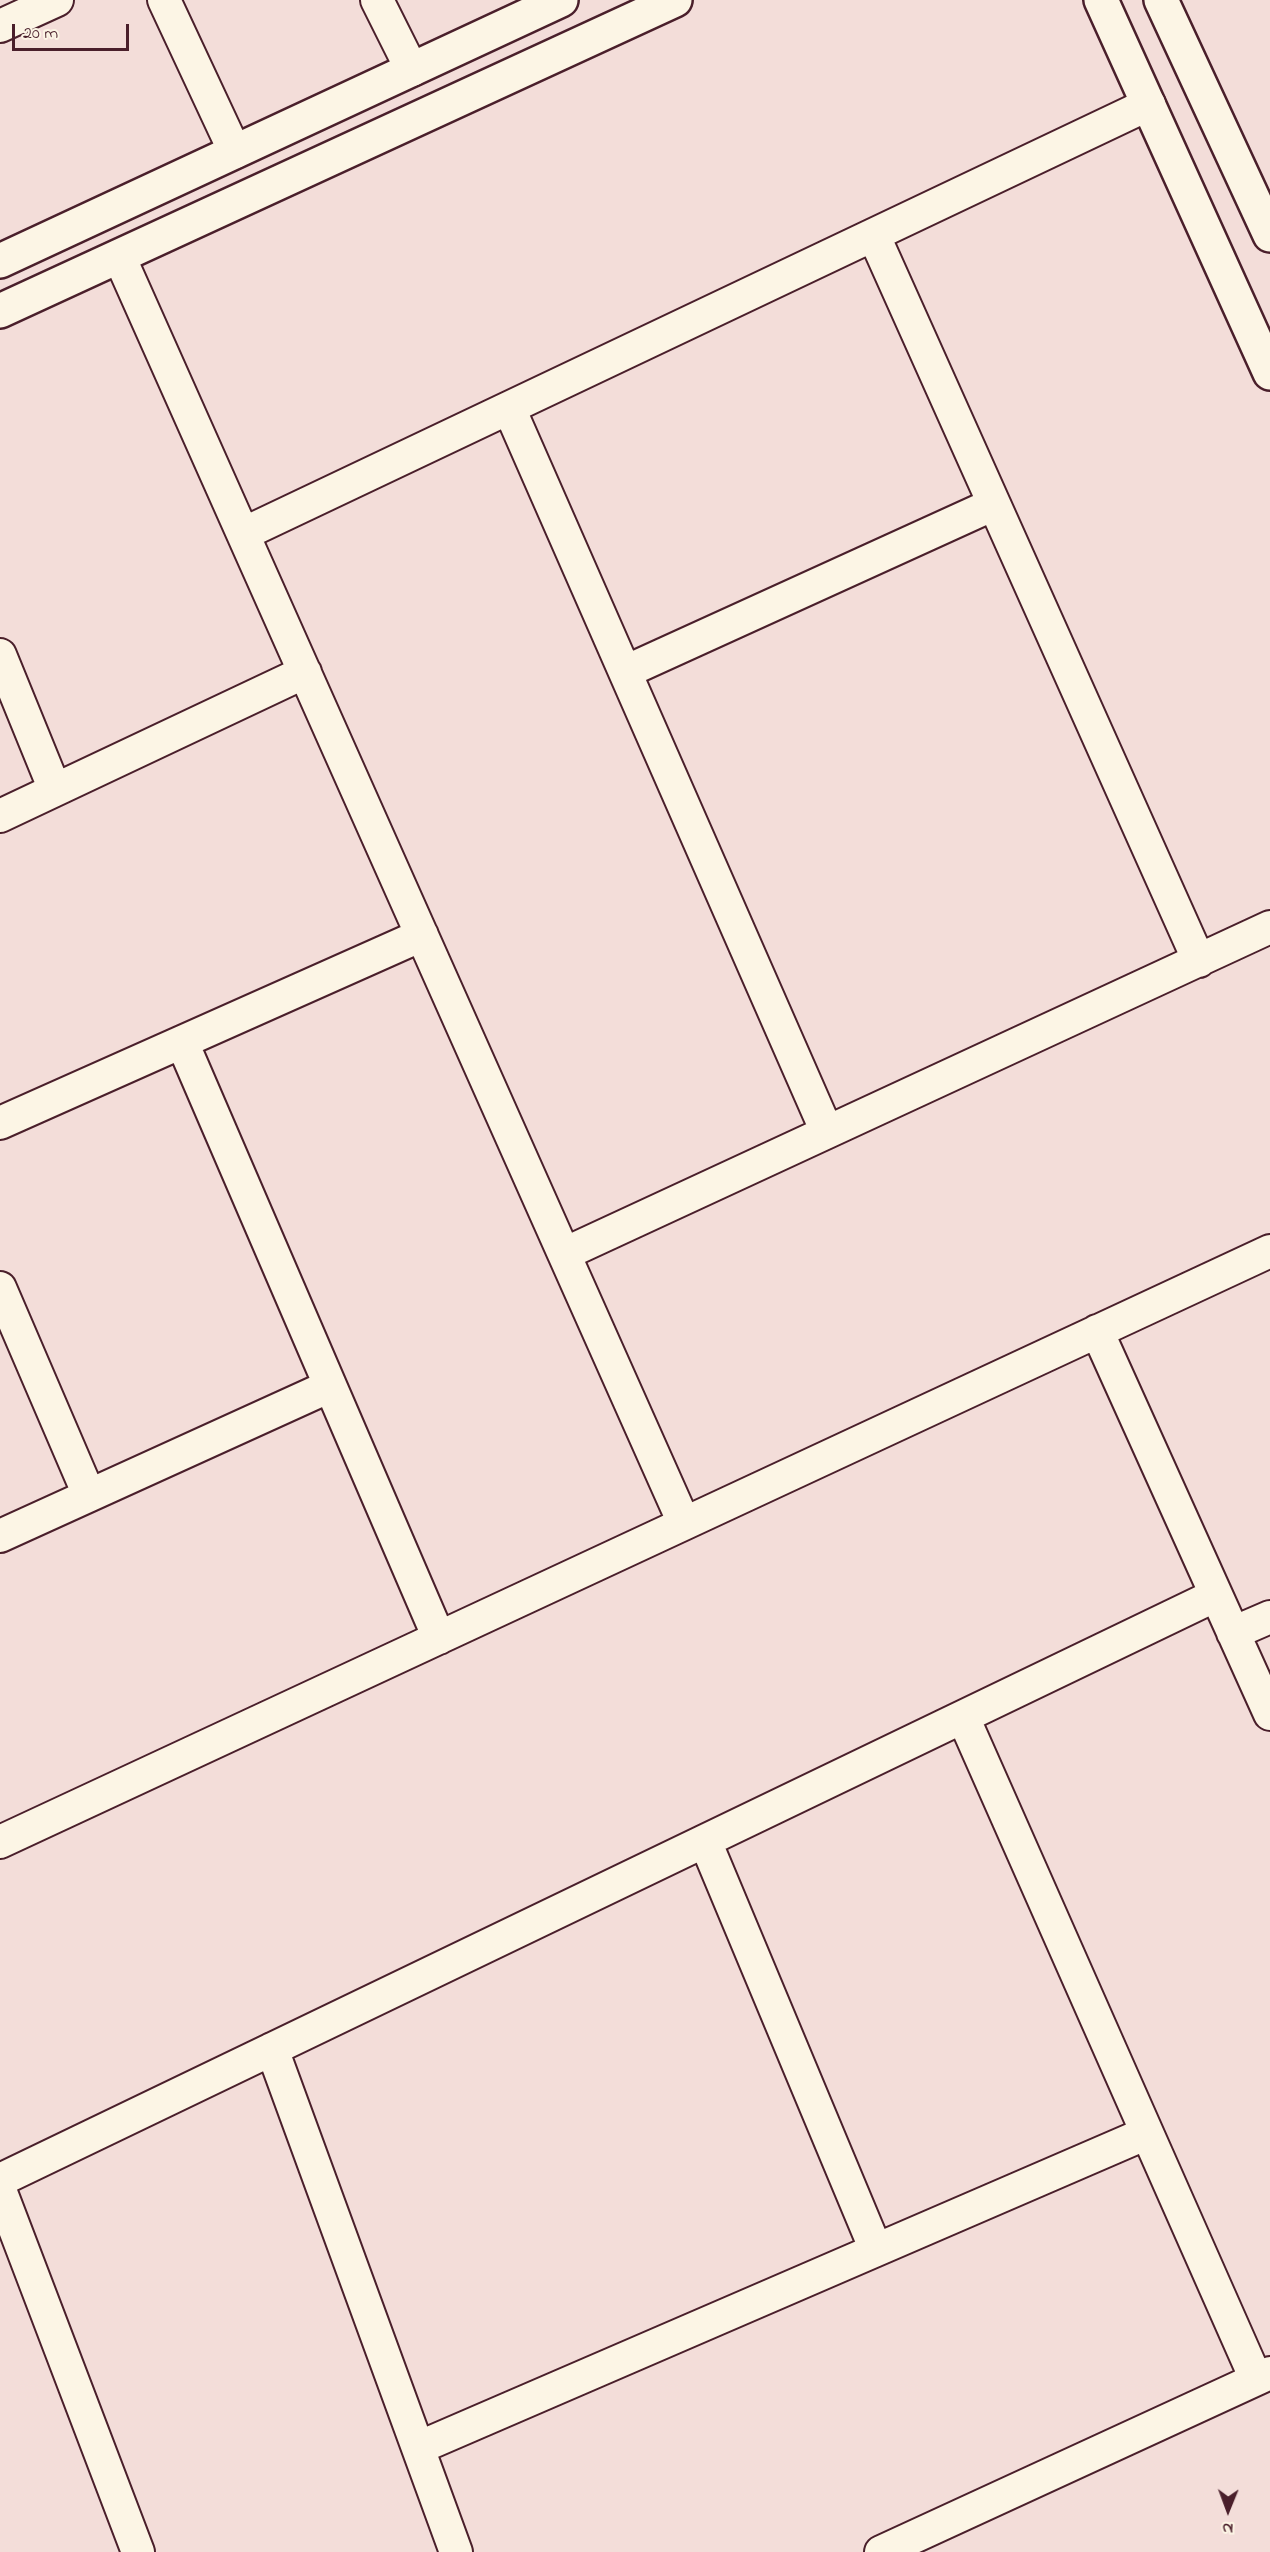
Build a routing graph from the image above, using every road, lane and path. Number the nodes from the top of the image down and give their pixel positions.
1 (57, 0) edge
2 (164, 0) edge
3 (377, 0) edge
4 (561, 0) edge
5 (675, 0) edge
6 (1101, 0) edge
7 (1161, 0) edge
8 (0, 26) edge
9 (412, 70) junction
10 (1149, 104) junction
11 (235, 152) junction
12 (1270, 235) edge
13 (874, 236) junction
14 (119, 256) junction
15 (0, 261) edge
16 (0, 311) edge
17 (1270, 373) edge
18 (509, 408) junction
19 (994, 504) junction
20 (243, 534) junction
21 (0, 655) edge
22 (305, 672) junction
23 (625, 672) junction
24 (55, 790) junction
25 (0, 816) edge
26 (1270, 927) edge
27 (422, 935) junction
28 (1199, 961) junction
29 (182, 1042) junction
30 (0, 1123) edge
31 (827, 1132) junction
32 (1270, 1251) edge
33 (564, 1254) junction
34 (0, 1287) edge
35 (1097, 1331) junction
36 (330, 1386) junction
37 (89, 1496) junction
38 (684, 1523) junction
39 (0, 1536) edge
40 (1216, 1595) junction
41 (1270, 1617) edge
42 (1233, 1633) junction
43 (440, 1638) junction
44 (1270, 1714) edge
45 (963, 1717) junction
46 (705, 1841) junction
47 (0, 1842) edge
48 (272, 2049) junction
49 (1147, 2133) junction
50 (0, 2180) edge
51 (0, 2190) edge
52 (876, 2250) junction
53 (1263, 2376) edge
54 (418, 2448) junction
55 (138, 2552) edge
56 (456, 2552) edge
57 (880, 2552) edge

1 - 8 street
2 - 11 street
3 - 9 street
4 - 9 street
5 - 14 street
6 - 10 street
7 - 12 street
9 - 11 street
10 - 13 street
10 - 17 street
11 - 15 street
13 - 18 street
13 - 19 street
14 - 16 street
14 - 20 street
18 - 20 street
18 - 23 street
19 - 23 street
19 - 28 street
20 - 22 street
21 - 24 street
22 - 24 street
22 - 27 street
23 - 31 street
24 - 25 street
26 - 28 street
27 - 29 street
27 - 33 street
28 - 31 street
29 - 30 street
29 - 36 street
31 - 33 street
32 - 35 street
33 - 38 street
34 - 37 street
35 - 38 street
35 - 40 street
36 - 37 street
36 - 43 street
37 - 39 street
38 - 43 street
40 - 42 street
40 - 45 street
41 - 42 street
42 - 44 street
43 - 47 street
45 - 46 street
45 - 49 street
46 - 48 street
46 - 52 street
48 - 50 street
48 - 54 street
49 - 52 street
49 - 53 street
51 - 55 street
52 - 54 street
53 - 57 street
54 - 56 street

